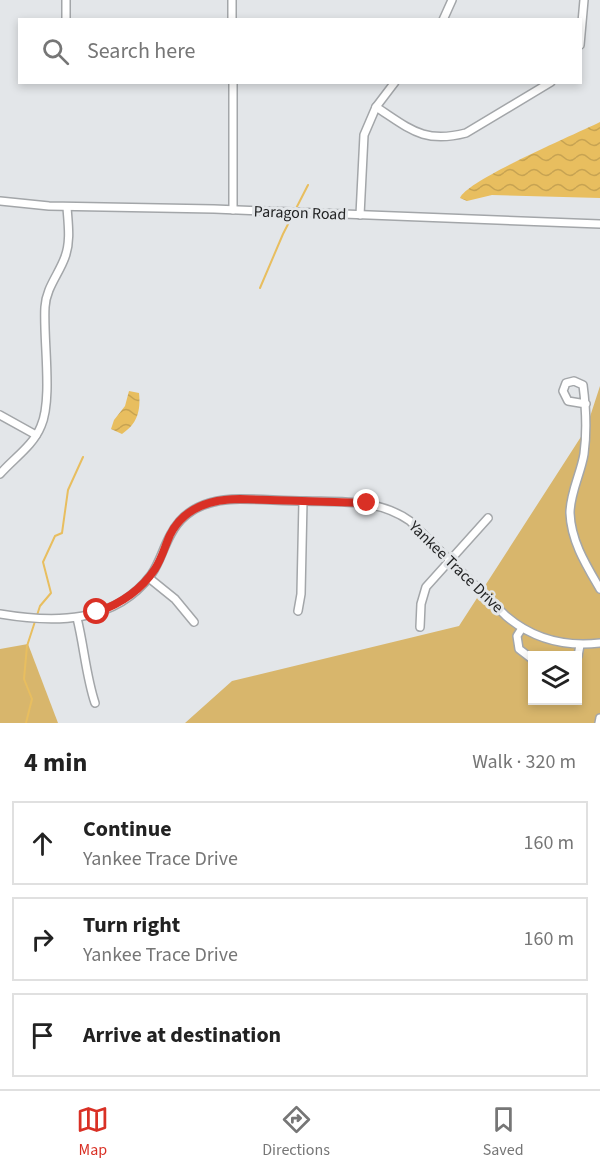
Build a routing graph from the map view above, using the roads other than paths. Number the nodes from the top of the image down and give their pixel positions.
1 (66, 0) edge
2 (232, 0) edge
3 (452, 0) edge
4 (584, 0) edge
5 (66, 18) edge
6 (232, 18) edge
7 (444, 18) edge
8 (582, 22) edge
9 (233, 84) edge
10 (393, 84) edge
11 (548, 84) edge
12 (376, 107) junction
13 (0, 201) edge
14 (67, 207) junction
15 (233, 210) junction
16 (360, 215) junction
17 (600, 224) edge
18 (586, 404) dead end
19 (0, 415) edge
20 (36, 435) junction
21 (0, 474) edge
22 (303, 501) junction
23 (488, 519) dead end
24 (449, 560) junction
25 (149, 578) junction
26 (600, 589) edge
27 (298, 611) dead end
28 (0, 614) edge
29 (77, 618) junction
30 (194, 622) dead end
31 (420, 627) dead end
32 (522, 628) junction
33 (600, 643) edge
34 (580, 645) junction
35 (579, 651) edge
36 (528, 656) edge
37 (95, 703) dead end
38 (600, 718) edge
39 (598, 723) edge

1 - 5 street
2 - 6 street
3 - 7 street
4 - 8 street
9 - 15 street
10 - 12 street
11 - 12 street
12 - 16 street
13 - 14 street, Paragon Road
14 - 15 street, Paragon Road
14 - 20 street
15 - 16 street, Paragon Road
16 - 17 street, Paragon Road
18 - 26 street
19 - 20 street
20 - 21 street
22 - 24 street, Yankee Trace Drive
22 - 25 street, Yankee Trace Drive
22 - 27 street
23 - 24 street
24 - 31 street
24 - 32 street, Yankee Trace Drive
25 - 29 street, Yankee Trace Drive
25 - 30 street
28 - 29 street, Yankee Trace Drive
29 - 37 street
32 - 34 street, Yankee Trace Drive
32 - 36 street
33 - 34 street, Yankee Trace Drive
34 - 35 street
38 - 39 street

